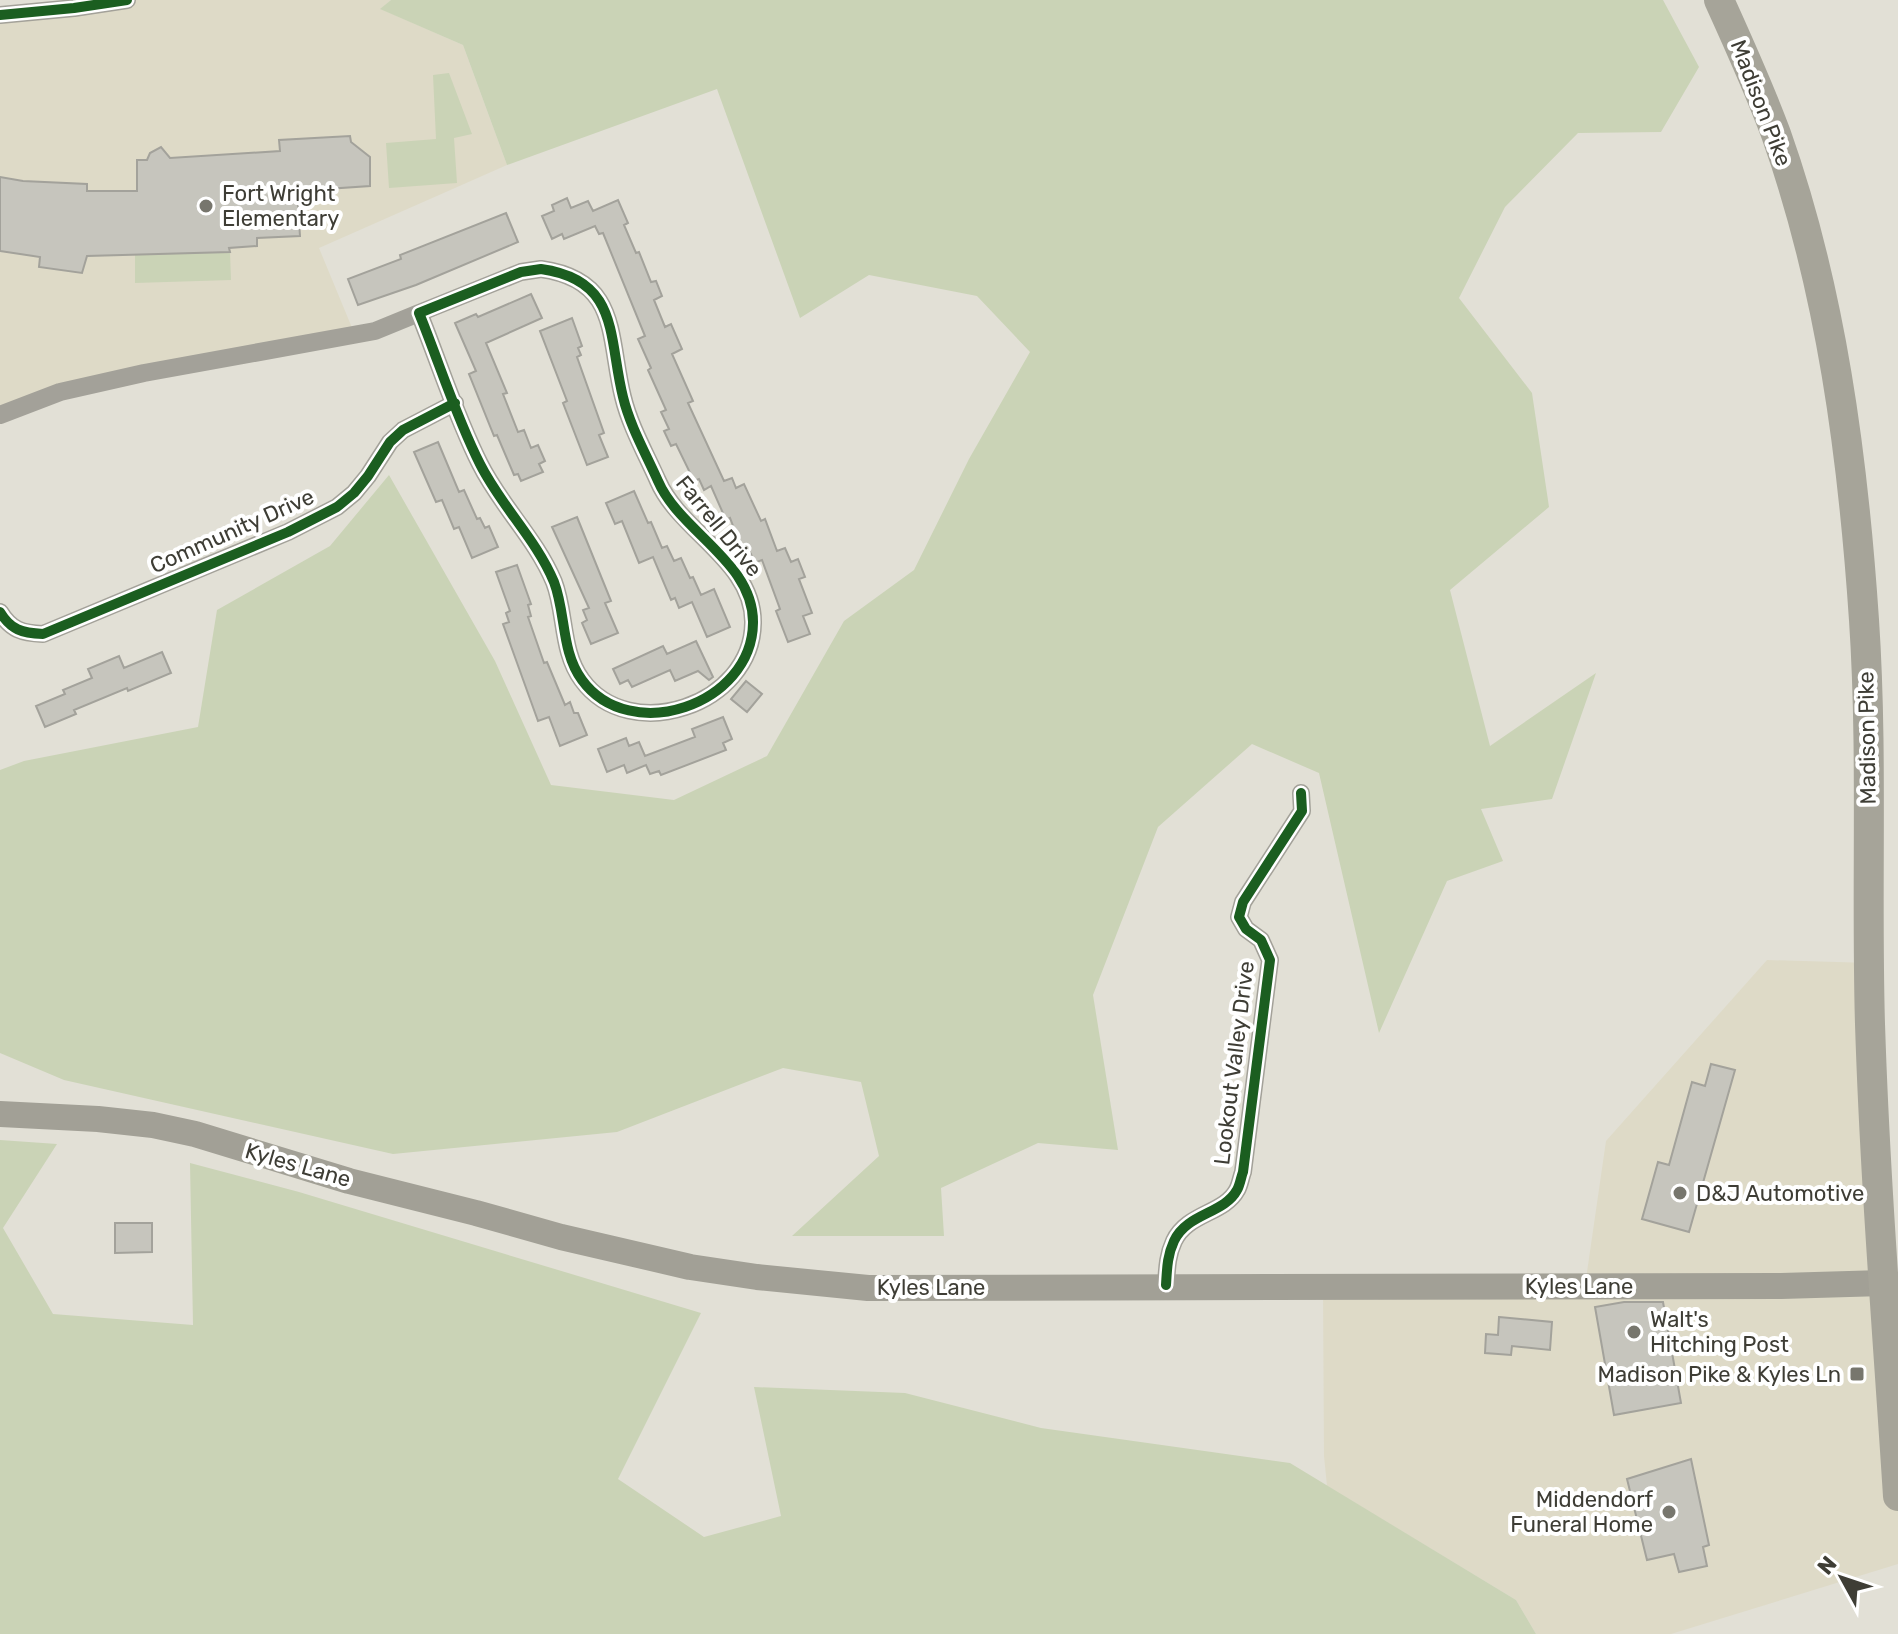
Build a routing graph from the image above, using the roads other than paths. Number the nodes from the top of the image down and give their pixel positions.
1 (127, 0) edge
2 (1719, 0) edge
3 (0, 15) edge
4 (419, 313) junction
5 (455, 403) junction
6 (0, 415) edge
7 (0, 612) edge
8 (1301, 793) dead end
9 (0, 1114) edge
10 (1883, 1283) junction
11 (1166, 1285) junction
12 (1898, 1496) edge

1 - 3 street
2 - 10 main road, Madison Pike
4 - 5 street, Farrell Drive
4 - 5 street, Farrell Drive
4 - 6 street, Farrell Drive
5 - 7 street, Community Drive
8 - 11 street, Lookout Valley Drive
9 - 11 main road, Kyles Lane
10 - 11 main road, Kyles Lane
10 - 12 main road, Madison Pike

